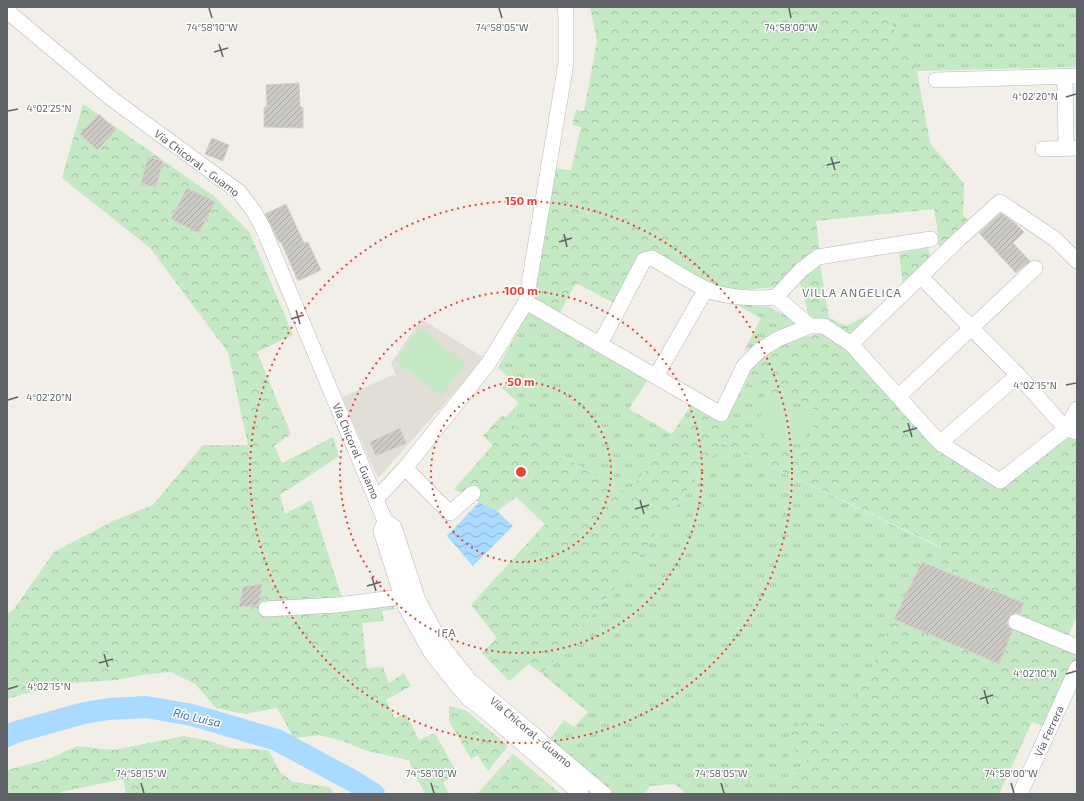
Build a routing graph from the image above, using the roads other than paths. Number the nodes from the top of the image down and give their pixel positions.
1 (565, 7) edge
2 (7, 11) edge
3 (1071, 76) edge
4 (936, 80) dead end
5 (1072, 148) edge
6 (1043, 149) dead end
7 (931, 239) dead end
8 (1077, 261) edge
9 (1036, 268) dead end
10 (921, 277) junction
11 (706, 290) junction
12 (776, 297) junction
13 (526, 302) junction
14 (810, 326) junction
15 (971, 328) junction
16 (600, 344) junction
17 (851, 344) junction
18 (1018, 375) junction
19 (656, 376) junction
20 (898, 396) junction
21 (1077, 409) edge
22 (1072, 430) edge
23 (940, 442) junction
24 (405, 468) junction
25 (473, 493) dead end
26 (377, 498) junction
27 (408, 601) junction
28 (266, 609) dead end
29 (1016, 622) dead end
30 (1077, 647) edge
31 (1077, 668) edge
32 (560, 766) junction
33 (581, 794) edge
34 (604, 794) edge
35 (1020, 794) edge

1 - 13 street
2 - 26 street, Vía Chicoral - Guamo
3 - 4 street
3 - 5 street
5 - 6 street
7 - 12 street
8 - 10 street
9 - 15 street
10 - 15 street
10 - 17 street
11 - 12 street
11 - 16 street
11 - 19 street
12 - 14 street
13 - 16 street
13 - 24 street
14 - 17 street
14 - 19 street
15 - 18 street
15 - 20 street
16 - 19 street
17 - 20 street
18 - 22 street
18 - 23 street
20 - 23 street
21 - 22 street
22 - 23 street
24 - 25 street
24 - 26 street
26 - 27 street, Vía Chicoral - Guamo
27 - 28 street
27 - 32 street, Vía Chicoral - Guamo
29 - 30 street
31 - 35 street, Vía Ferrera
32 - 33 street, Vía Chicoral - Guamo
32 - 34 street, Vía Chicoral - Guamo

